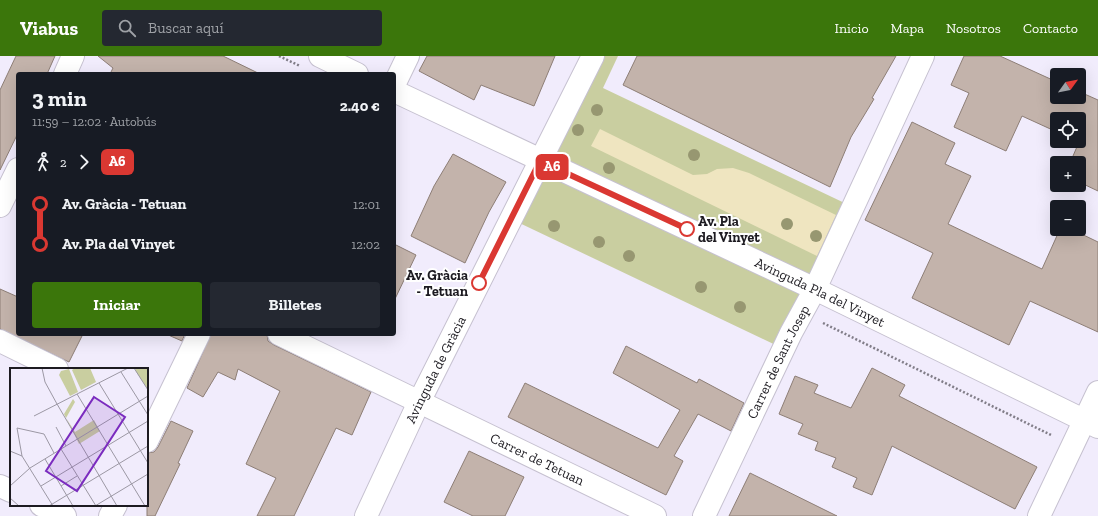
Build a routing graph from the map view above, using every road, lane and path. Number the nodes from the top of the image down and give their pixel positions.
1 (74, 56) edge
2 (279, 56) edge
3 (408, 56) edge
4 (593, 56) edge
5 (924, 56) edge
6 (320, 65) edge
7 (66, 72) edge
8 (349, 72) edge
9 (396, 81) edge
10 (396, 92) edge
11 (540, 161) junction
12 (16, 174) edge
13 (5, 201) edge
14 (815, 289) junction
15 (825, 326) dead end
16 (198, 336) edge
17 (283, 336) edge
18 (0, 341) edge
19 (55, 368) edge
20 (1098, 392) edge
21 (419, 402) junction
22 (153, 416) edge
23 (1091, 424) edge
24 (1051, 435) dead end
25 (148, 437) edge
26 (0, 486) edge
27 (10, 491) edge
28 (43, 506) edge
29 (115, 506) edge
30 (65, 516) edge
31 (110, 516) edge
32 (366, 516) edge
33 (655, 516) edge
34 (704, 516) edge
35 (1039, 516) edge

1 - 7 street
2 - 6 path
3 - 9 street
4 - 11 street, Avinguda de Gràcia
5 - 14 street, Carrer de Sant Josep
6 - 8 street
10 - 11 street, Avinguda Pla del Vinyet
11 - 14 street, Avinguda Pla del Vinyet
11 - 21 street, Avinguda de Gràcia
12 - 13 street
14 - 23 street, Avinguda Pla del Vinyet
14 - 34 street, Carrer de Sant Josep
15 - 24 path, Avinguda Pla del Vinyet
16 - 22 street
17 - 21 street, Carrer de Tetuan
18 - 19 street
20 - 23 street
21 - 32 street, Avinguda de Gràcia
21 - 33 street, Carrer de Tetuan
22 - 25 street
23 - 35 street
26 - 27 street
28 - 30 street
29 - 31 street

